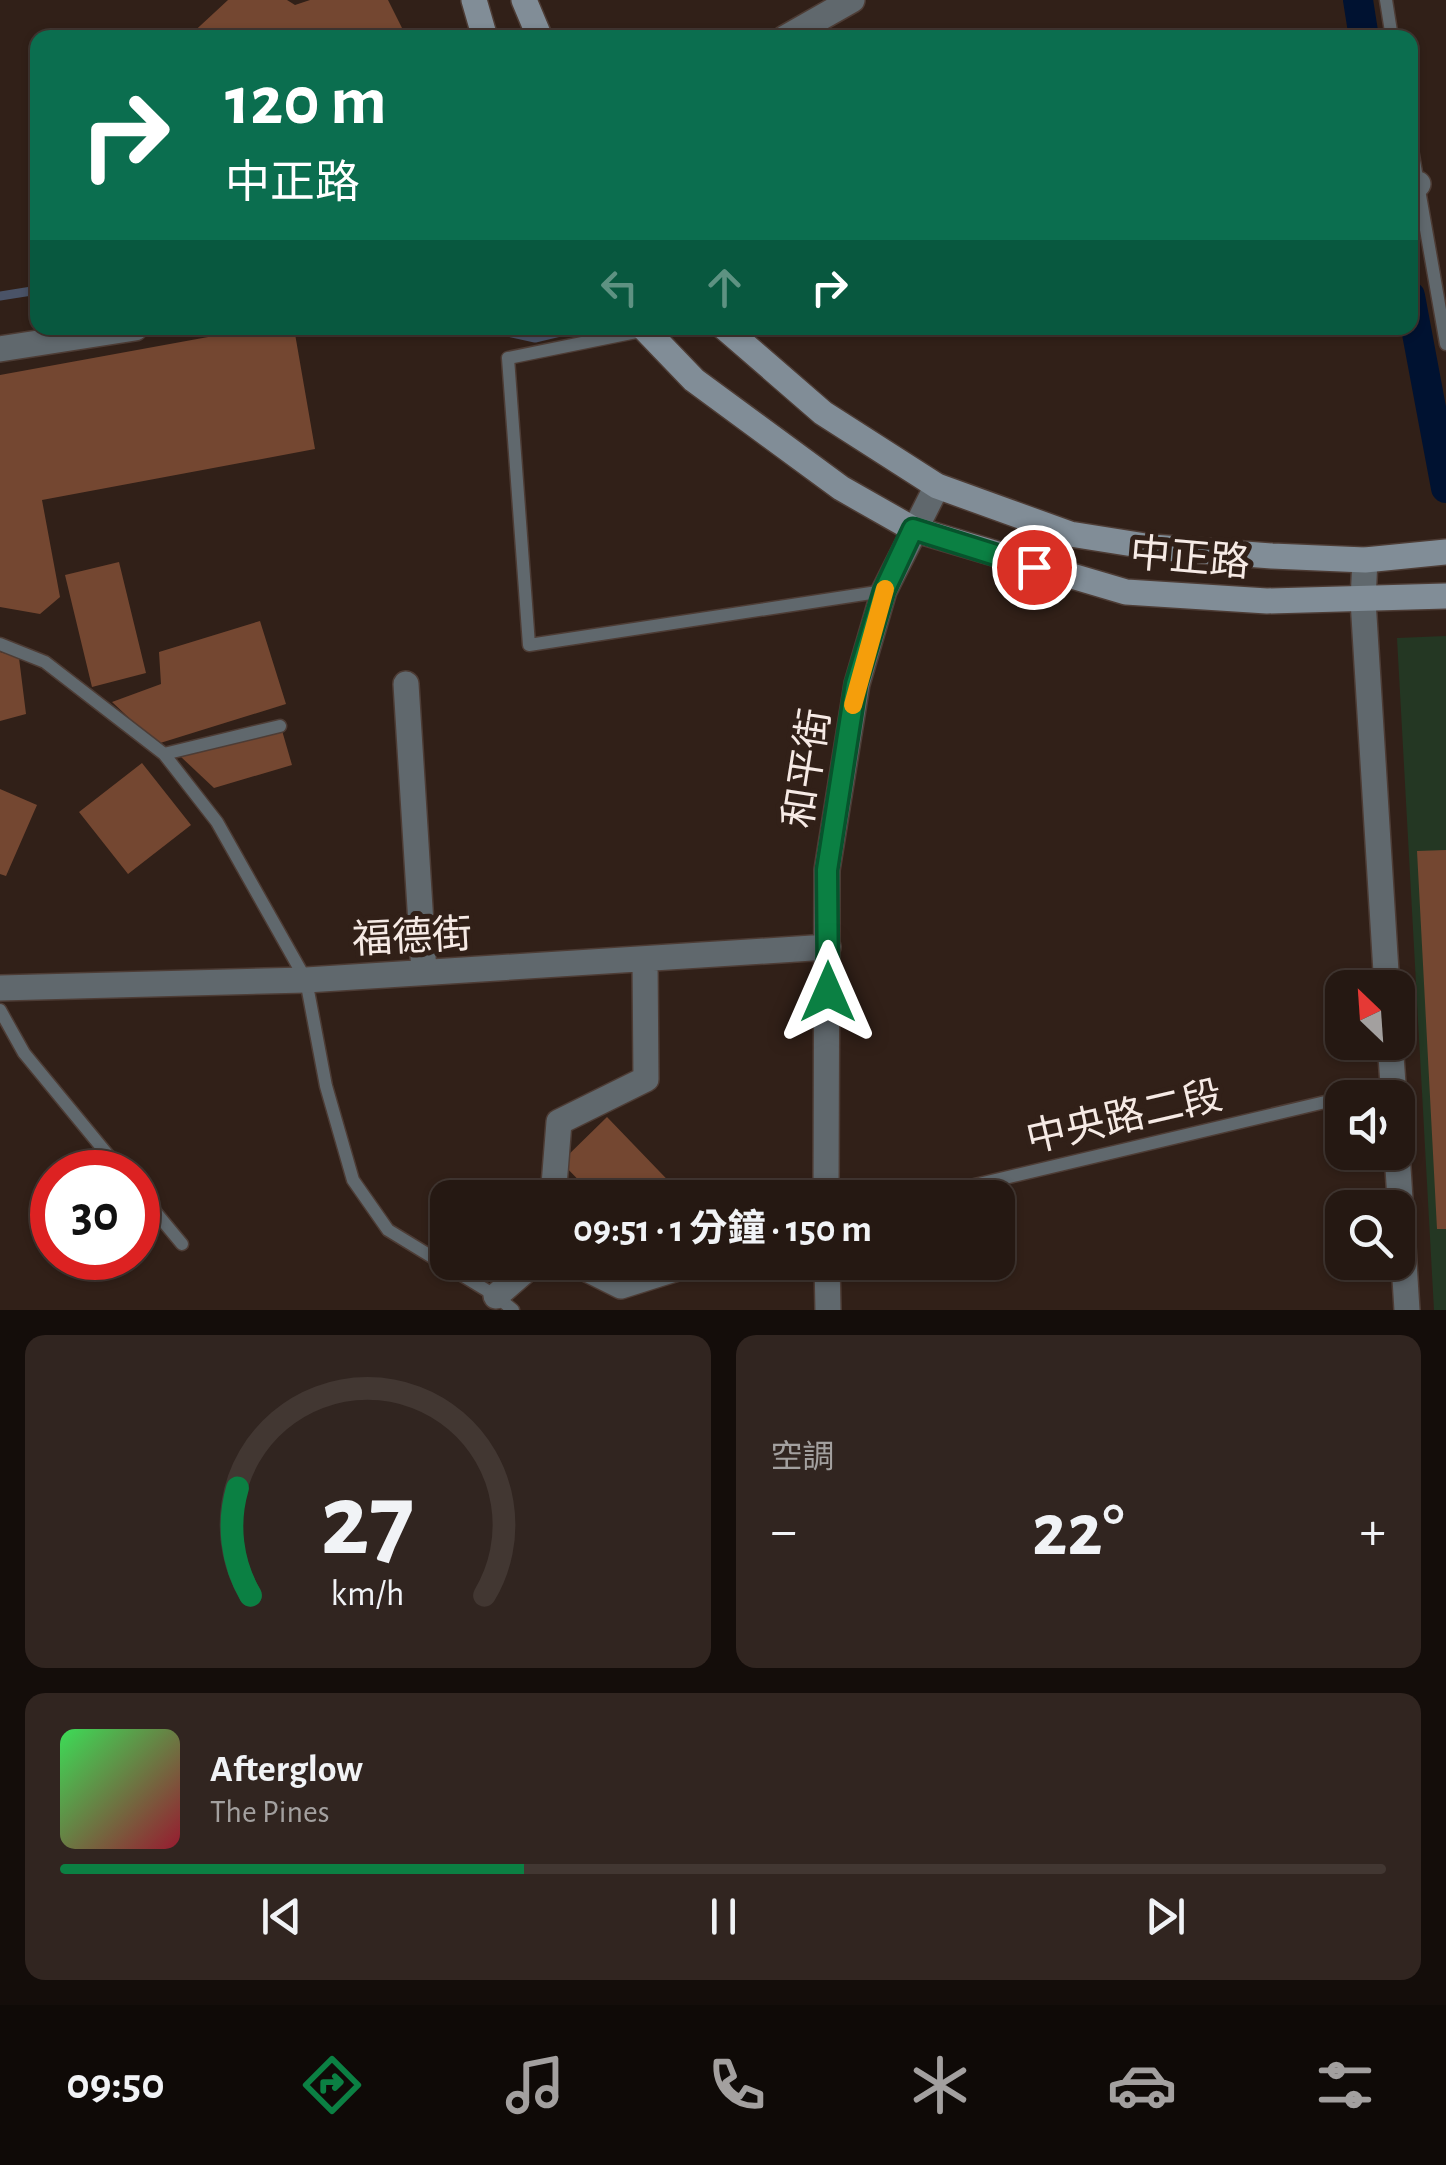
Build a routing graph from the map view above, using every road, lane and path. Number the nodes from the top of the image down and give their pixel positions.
1 (474, 0) edge
2 (524, 0) edge
3 (852, 0) edge
4 (1386, 0) edge
5 (483, 30) edge
6 (537, 30) edge
7 (799, 30) edge
8 (1391, 30) edge
9 (1418, 205) edge
10 (90, 335) edge
11 (617, 335) edge
12 (651, 335) edge
13 (733, 335) edge
14 (1446, 344) edge
15 (0, 349) edge
16 (937, 486) junction
17 (913, 529) junction
18 (1446, 552) edge
19 (1365, 560) junction
20 (884, 591) junction
21 (1446, 596) edge
22 (1363, 600) junction
23 (0, 644) edge
24 (406, 684) dead end
25 (280, 726) dead end
26 (164, 754) junction
27 (828, 947) junction
28 (644, 960) junction
29 (1386, 970) edge
30 (424, 972) junction
31 (306, 980) junction
32 (0, 988) edge
33 (0, 1010) edge
34 (1325, 1103) edge
35 (104, 1150) edge
36 (1398, 1170) edge
37 (555, 1180) edge
38 (826, 1180) edge
39 (996, 1180) edge
40 (160, 1218) edge
41 (182, 1244) dead end
42 (521, 1280) edge
43 (609, 1280) edge
44 (640, 1280) edge
45 (827, 1280) edge
46 (504, 1303) edge
47 (828, 1310) edge
48 (1407, 1310) edge

1 - 5 street
2 - 6 street
3 - 7 street
4 - 8 lane
9 - 14 lane
10 - 15 street
11 - 20 lane
12 - 17 street, 中正路
13 - 16 street, 中正路
16 - 17 street, 和平街
16 - 19 street, 中正路
17 - 20 street, 和平街
17 - 22 street, 中正路
18 - 19 street, 中正路
19 - 22 street
20 - 27 street, 和平街
21 - 22 street, 中正路
22 - 29 street
23 - 26 lane
24 - 30 street
25 - 26 lane
26 - 31 lane
27 - 28 street, 福德街
27 - 38 street, 和平街
28 - 30 street, 福德街
28 - 37 street
30 - 31 street, 福德街
31 - 32 street, 福德街
31 - 46 lane
33 - 35 lane
34 - 39 lane, 中央路二段
36 - 48 street
40 - 41 lane
42 - 46 street
43 - 44 street
45 - 47 street

